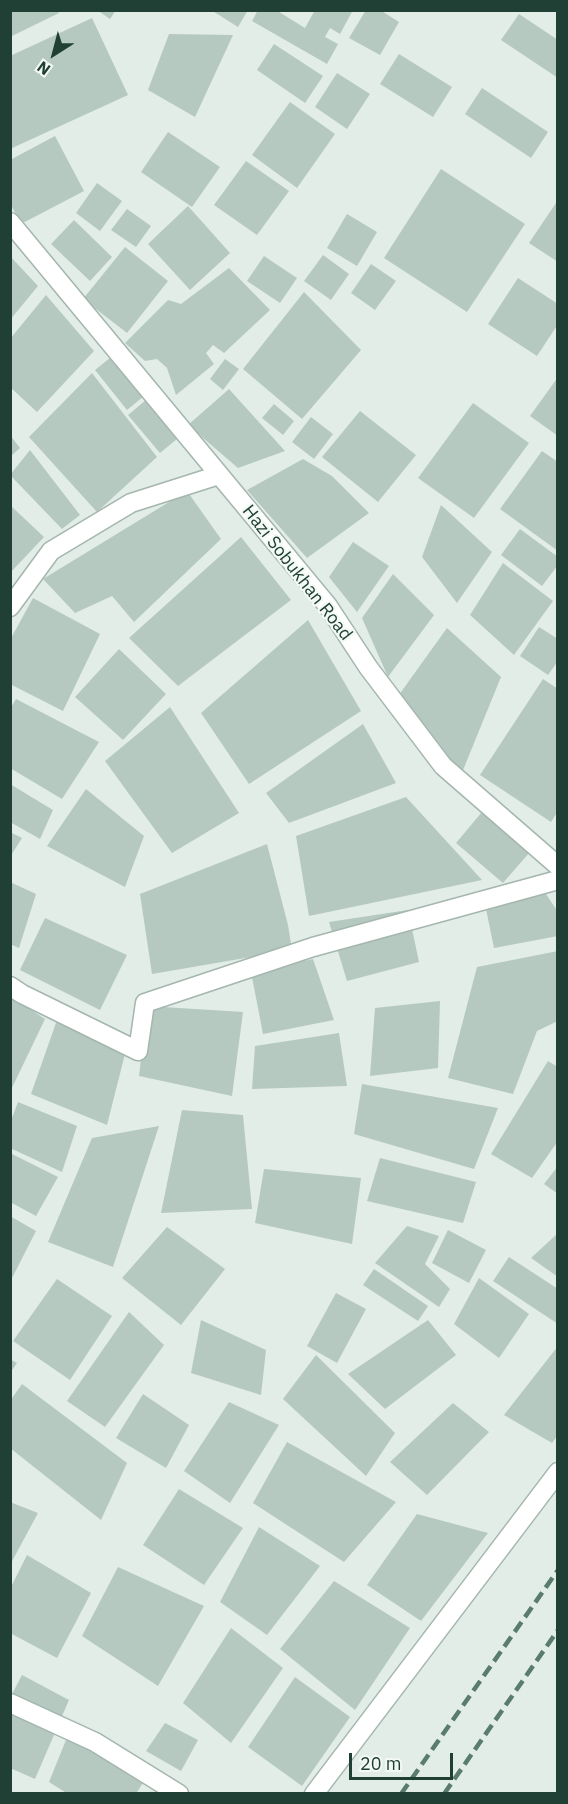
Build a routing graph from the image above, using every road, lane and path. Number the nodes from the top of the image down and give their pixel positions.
1 (10, 222) edge
2 (219, 475) junction
3 (10, 607) edge
4 (558, 866) edge
5 (558, 880) edge
6 (10, 986) edge
7 (558, 1472) edge
8 (10, 1703) edge
9 (179, 1794) edge
10 (314, 1794) edge

1 - 2 street, Hazi Sobukhan Road
2 - 3 street
2 - 4 street, Hazi Sobukhan Road
5 - 6 street
7 - 10 street
8 - 9 street

